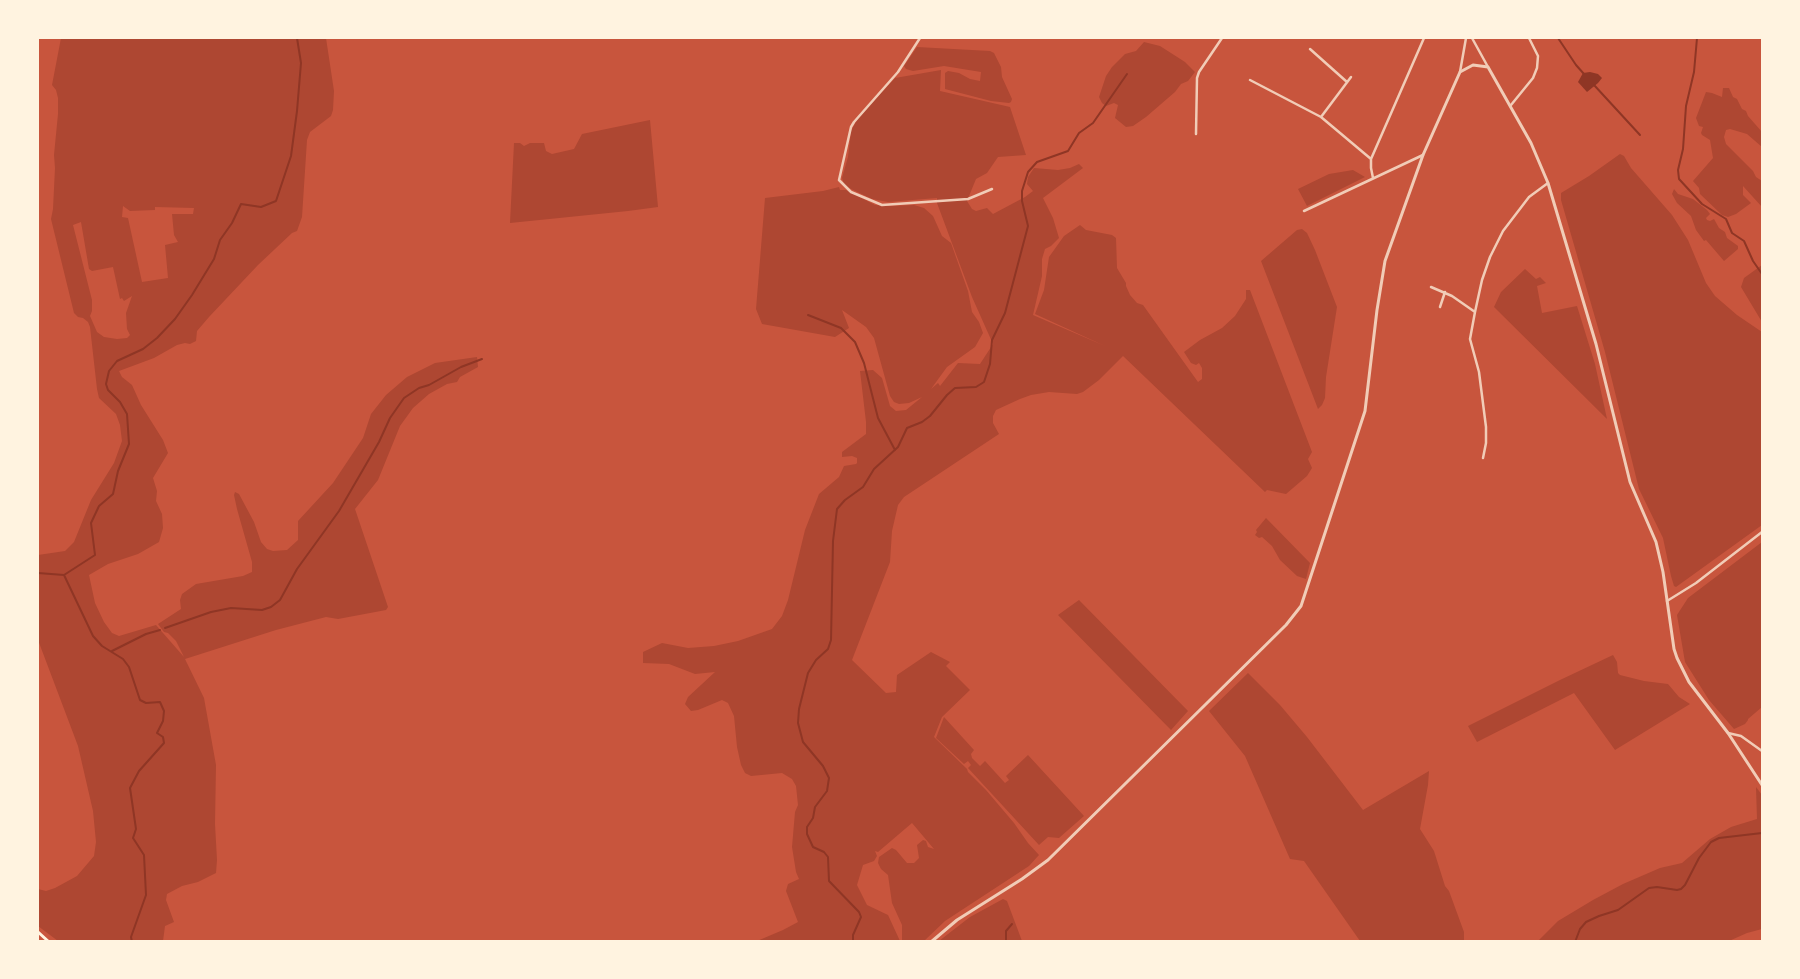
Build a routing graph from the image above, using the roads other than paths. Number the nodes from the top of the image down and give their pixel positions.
1 (920, 38) edge
2 (1222, 38) edge
3 (1424, 38) edge
4 (1466, 38) edge
5 (1472, 38) edge
6 (1529, 38) edge
7 (1310, 48) dead end
8 (1488, 67) junction
9 (1460, 72) junction
10 (1351, 77) dead end
11 (1250, 80) dead end
12 (1347, 82) junction
13 (1511, 105) junction
14 (1320, 117) junction
15 (1196, 134) dead end
16 (1423, 155) junction
17 (1371, 159) junction
18 (1373, 178) junction
19 (1548, 183) junction
20 (992, 189) dead end
21 (1304, 211) dead end
22 (1431, 287) dead end
23 (1445, 292) junction
24 (1440, 306) dead end
25 (1475, 312) junction
26 (1483, 458) dead end
27 (1762, 532) edge
28 (1667, 601) junction
29 (1728, 733) junction
30 (1762, 751) edge
31 (1762, 785) edge
32 (38, 932) edge
33 (50, 942) edge
34 (931, 942) edge

1 - 20 street
2 - 15 street
3 - 17 street
4 - 9 street
5 - 8 street
6 - 13 street
7 - 12 street
8 - 9 street
8 - 13 street
9 - 16 street
10 - 12 street
11 - 14 street
12 - 14 street
13 - 19 street
14 - 17 street
16 - 18 street
16 - 34 street
17 - 18 street
18 - 21 street
19 - 25 street
19 - 28 street
22 - 23 street
23 - 24 street
23 - 25 street
25 - 26 street
27 - 28 street
28 - 29 street
29 - 30 street
29 - 31 street
32 - 33 main road

